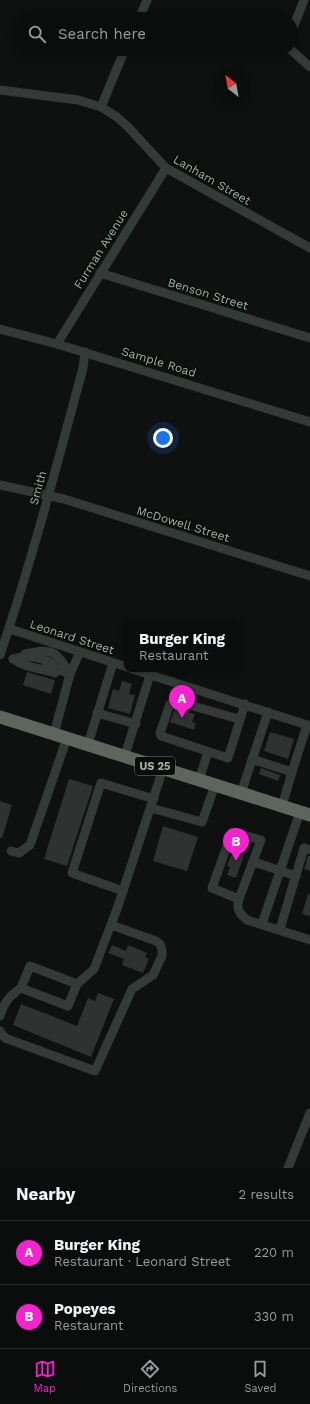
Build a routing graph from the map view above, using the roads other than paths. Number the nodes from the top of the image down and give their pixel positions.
1 (147, 0) edge
2 (304, 0) edge
3 (142, 12) edge
4 (298, 15) edge
5 (122, 56) edge
6 (298, 56) edge
7 (310, 67) edge
8 (0, 90) edge
9 (100, 107) junction
10 (166, 168) junction
11 (310, 248) edge
12 (100, 273) junction
13 (0, 328) edge
14 (310, 338) edge
15 (57, 344) junction
16 (85, 352) junction
17 (310, 422) edge
18 (0, 485) edge
19 (50, 495) junction
20 (310, 576) edge
21 (10, 629) junction
22 (80, 652) junction
23 (0, 655) edge
24 (13, 658) junction
25 (113, 663) junction
26 (124, 666) edge
27 (141, 672) edge
28 (70, 675) junction
29 (150, 675) junction
30 (245, 704) junction
31 (268, 712) junction
32 (97, 713) junction
33 (0, 717) edge
34 (239, 719) junction
35 (136, 724) junction
36 (309, 725) edge
37 (60, 736) junction
38 (88, 744) junction
39 (208, 752) junction
40 (125, 756) junction
41 (252, 760) junction
42 (163, 769) junction
43 (292, 772) junction
44 (199, 780) junction
45 (215, 785) junction
46 (241, 793) junction
47 (154, 799) junction
48 (282, 806) junction
49 (151, 808) junction
50 (305, 813) edge
51 (310, 850) edge
52 (11, 851) dead end
53 (254, 862) junction
54 (280, 870) junction
55 (296, 876) junction
56 (123, 891) junction
57 (239, 899) junction
58 (111, 924) junction
59 (262, 924) junction
60 (280, 929) junction
61 (310, 940) edge
62 (77, 984) junction
63 (21, 988) junction
64 (0, 1016) edge
65 (0, 1031) edge
66 (310, 1113) edge
67 (288, 1168) edge

1 - 3 street
2 - 4 street
5 - 9 street
6 - 7 street
8 - 9 street, Lanham Street
9 - 10 street, Lanham Street
10 - 11 street, Lanham Street
10 - 12 street, Furman Avenue
12 - 14 street, Benson Street
12 - 15 street, Furman Avenue
13 - 15 street, Sample Road
15 - 16 street, Sample Road
16 - 17 street, Sample Road
16 - 19 street, Smith
18 - 19 street, McDowell Street
19 - 20 street, McDowell Street
19 - 21 street, Smith
21 - 22 street, Leonard Street
21 - 23 street, Smith
22 - 25 street, Leonard Street
22 - 28 street
23 - 24 street
24 - 28 street
24 - 28 street
24 - 28 street
25 - 26 street, Leonard Street
25 - 32 street
27 - 29 street
28 - 37 street
29 - 30 street
29 - 35 street
30 - 31 street
30 - 34 street
31 - 36 street
31 - 41 street
32 - 35 street
32 - 38 street
33 - 37 highway, US 25
34 - 39 street
34 - 39 street
35 - 40 street
36 - 43 street
37 - 38 highway, US 25
37 - 52 street
38 - 40 highway, US 25
39 - 44 street
40 - 42 highway, US 25
41 - 43 street
41 - 46 street
42 - 44 highway, US 25
42 - 47 street
43 - 48 street
44 - 45 highway, US 25
45 - 46 highway, US 25
45 - 49 street
46 - 48 highway, US 25
47 - 49 street
47 - 56 street
48 - 50 highway, US 25
49 - 56 street
50 - 54 street
51 - 55 street
53 - 54 street
53 - 57 street
53 - 57 street
54 - 55 street
54 - 59 street
55 - 60 street
56 - 58 street
57 - 59 street
58 - 62 street
58 - 65 street
59 - 60 street
60 - 61 street
62 - 63 street
62 - 63 street
63 - 64 street
66 - 67 street

